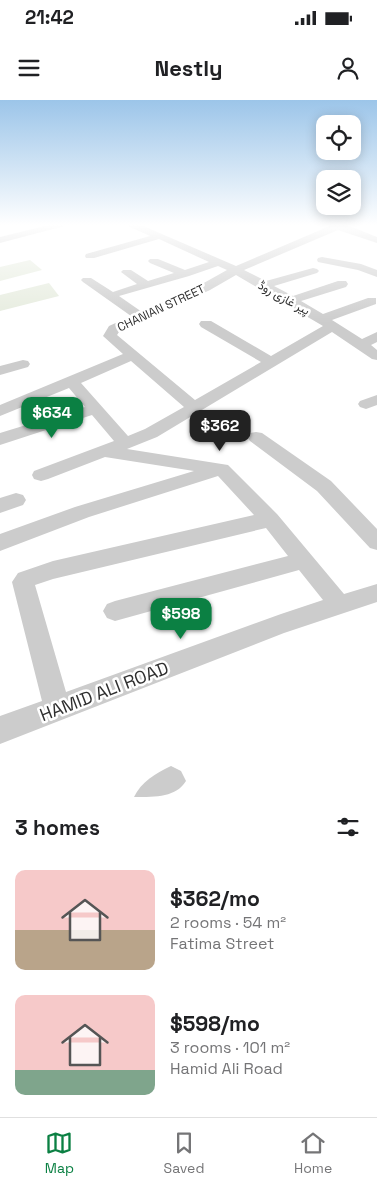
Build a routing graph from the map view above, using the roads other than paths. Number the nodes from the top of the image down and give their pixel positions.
1 (208, 258) edge
2 (265, 258) edge
3 (322, 260) dead end
4 (154, 261) dead end
5 (218, 262) junction
6 (377, 262) edge
7 (361, 267) junction
8 (235, 270) junction
9 (313, 271) dead end
10 (127, 272) dead end
11 (185, 274) junction
12 (377, 274) edge
13 (87, 280) dead end
14 (342, 284) dead end
15 (146, 285) junction
16 (262, 286) junction
17 (118, 293) dead end
18 (290, 301) junction
19 (372, 301) dead end
20 (141, 317) junction
21 (327, 322) junction
22 (206, 324) dead end
23 (377, 336) edge
24 (361, 345) junction
25 (132, 356) junction
26 (377, 356) edge
27 (272, 362) junction
28 (23, 364) dead end
29 (0, 371) edge
30 (72, 382) junction
31 (194, 408) junction
32 (95, 409) junction
33 (0, 411) edge
34 (256, 437) dead end
35 (0, 439) edge
36 (125, 443) junction
37 (104, 451) junction
38 (222, 469) junction
39 (41, 475) dead end
40 (270, 519) junction
41 (377, 542) edge
42 (0, 543) edge
43 (304, 560) junction
44 (377, 592) edge
45 (340, 605) junction
46 (114, 610) dead end
47 (57, 709) junction
48 (0, 730) edge

1 - 5 street, پیر غازی روڈ
2 - 8 street, CHANIAN STREET
3 - 7 street
4 - 11 street
5 - 8 street, پیر غازی روڈ
5 - 11 street
6 - 7 street
7 - 12 street
8 - 16 street, پیر غازی روڈ
8 - 20 street, CHANIAN STREET
9 - 16 street
10 - 15 street
11 - 15 street
13 - 20 street
14 - 18 street
15 - 17 street
16 - 18 street, پیر غازی روڈ
18 - 21 street, پیر غازی روڈ
19 - 21 street
20 - 25 street, CHANIAN STREET
21 - 24 street, پیر غازی روڈ
21 - 27 street
22 - 27 street
23 - 24 street
24 - 26 street, پیر غازی روڈ
25 - 30 street
25 - 31 street, CHANIAN STREET
27 - 31 street
28 - 29 street
30 - 32 street
30 - 33 street
31 - 36 street
32 - 35 street
32 - 36 street
34 - 41 street
36 - 37 street
37 - 38 street
37 - 39 street
38 - 40 street
38 - 42 street
40 - 43 street
40 - 47 street
43 - 45 street
43 - 46 street
44 - 45 street, HAMID ALI ROAD
45 - 47 street, HAMID ALI ROAD
47 - 48 street, HAMID ALI ROAD

